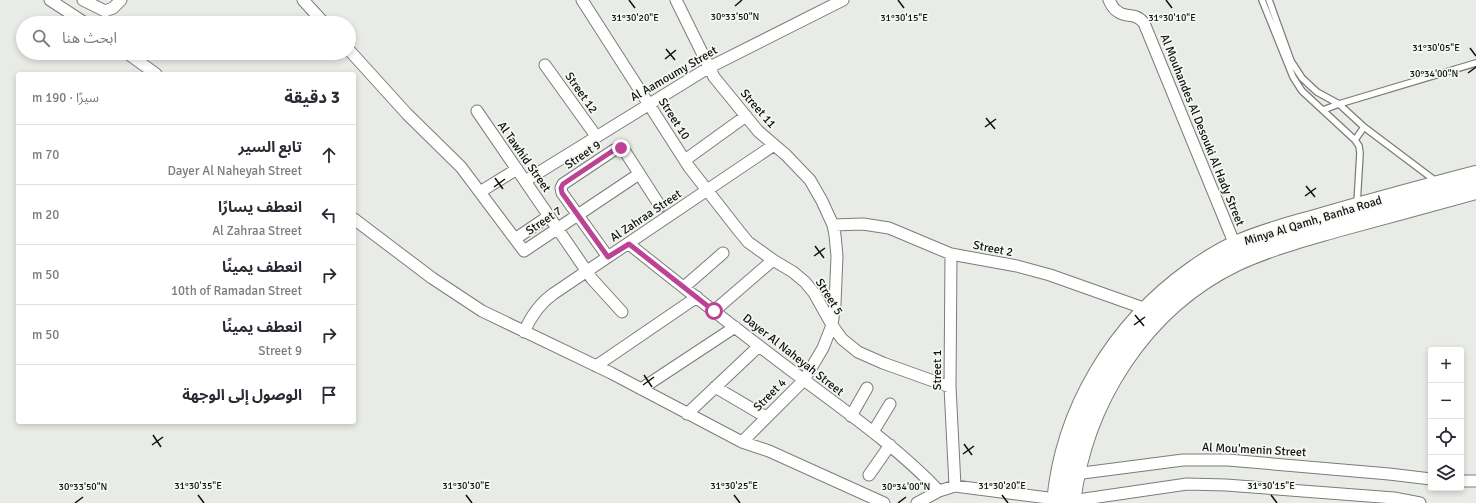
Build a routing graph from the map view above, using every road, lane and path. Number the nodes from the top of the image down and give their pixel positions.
1 (50, 0) edge
2 (83, 0) edge
3 (121, 0) edge
4 (303, 0) edge
5 (582, 0) edge
6 (676, 0) edge
7 (842, 0) edge
8 (1109, 0) edge
9 (1262, 0) edge
10 (1269, 0) edge
11 (74, 16) edge
12 (318, 16) edge
13 (356, 58) edge
14 (137, 60) edge
15 (1476, 63) edge
16 (545, 65) dead end
17 (708, 68) junction
18 (153, 72) edge
19 (648, 104) junction
20 (1339, 104) junction
21 (1323, 110) junction
22 (476, 111) dead end
23 (746, 116) junction
24 (1364, 127) junction
25 (596, 136) junction
26 (1355, 140) junction
27 (774, 145) junction
28 (685, 160) junction
29 (517, 169) junction
30 (639, 174) junction
31 (1476, 175) edge
32 (525, 181) junction
33 (1440, 184) junction
34 (706, 190) junction
35 (1476, 190) edge
36 (480, 192) junction
37 (1425, 196) junction
38 (660, 206) dead end
39 (1357, 207) junction
40 (577, 215) junction
41 (549, 216) junction
42 (356, 220) edge
43 (833, 225) junction
44 (557, 228) junction
45 (515, 239) junction
46 (629, 244) junction
47 (1235, 245) junction
48 (723, 253) dead end
49 (951, 254) junction
50 (608, 257) junction
51 (773, 260) junction
52 (587, 271) junction
53 (684, 287) junction
54 (697, 297) junction
55 (1146, 310) junction
56 (714, 311) junction
57 (622, 312) dead end
58 (832, 326) junction
59 (735, 327) junction
60 (524, 332) junction
61 (759, 346) junction
62 (596, 366) junction
63 (804, 380) junction
64 (715, 387) junction
65 (950, 387) junction
66 (867, 388) dead end
67 (641, 389) junction
68 (890, 404) dead end
69 (687, 414) junction
70 (850, 416) junction
71 (766, 417) junction
72 (873, 432) junction
73 (742, 442) junction
74 (890, 445) junction
75 (1075, 474) junction
76 (869, 475) dead end
77 (1428, 479) edge
78 (1464, 481) edge
79 (1476, 481) edge
80 (955, 486) junction
81 (939, 491) junction
82 (1063, 501) edge
83 (884, 503) edge
84 (917, 503) edge
85 (1420, 503) edge

1 - 11 street
2 - 3 street
4 - 12 street
5 - 19 street, Street 10
6 - 17 street, Street 11
7 - 17 street, Al Aamoumy Street
8 - 47 street, Al Mouhandes Al Desouki Al Hady Street
9 - 21 lane
10 - 20 lane
13 - 36 street
14 - 18 street
15 - 20 lane
16 - 25 street, Street 12
17 - 19 street, Al Aamoumy Street
17 - 23 street, Street 11
19 - 25 street, Al Aamoumy Street
19 - 28 street, Street 10
20 - 21 lane
20 - 24 lane
21 - 26 lane
22 - 29 street, Al Tawhid Street
23 - 27 street, Street 11
23 - 28 street
24 - 26 lane
24 - 33 lane
25 - 32 street, Al Aamoumy Street
26 - 39 lane
27 - 34 street, Al Zahraa Street
27 - 43 street, Street 11
28 - 34 street, Street 10
29 - 32 street, Al Tawhid Street
29 - 36 street
30 - 38 street
30 - 40 street, Street 7
30 - 40 street, Street 9
31 - 33 highway, Minya Al Qamh, Banha Road
32 - 41 street, Al Tawhid Street
33 - 37 highway, Minya Al Qamh, Banha Road
34 - 46 street, Al Zahraa Street
34 - 51 street, Street 5
35 - 37 highway, Minya Al Qamh, Banha Road
36 - 45 street
37 - 39 highway, Minya Al Qamh, Banha Road
37 - 75 highway, Minya Al Qamh, Banha Road
39 - 47 highway, Minya Al Qamh, Banha Road
40 - 44 street, Street 7
40 - 50 street
41 - 44 street, Al Tawhid Street
41 - 45 street
42 - 60 street
43 - 49 street, Street 2
43 - 58 street, Street 4
44 - 45 street, Street 7
44 - 52 street, Al Tawhid Street
46 - 50 street, Al Zahraa Street
46 - 53 street, Dayer Al Naheyah Street
47 - 55 highway, Minya Al Qamh, Banha Road
48 - 53 street
49 - 55 street, Street 2
49 - 65 street, Street 1
50 - 52 street, Al Zahraa Street
51 - 56 street
51 - 58 street, Street 5
52 - 57 street, Al Tawhid Street
52 - 60 street, Al Zahraa Street
53 - 54 street, Dayer Al Naheyah Street
54 - 56 street, Dayer Al Naheyah Street
54 - 62 street
55 - 82 highway, Minya Al Qamh, Banha Road
56 - 59 street, Dayer Al Naheyah Street
58 - 63 street, Street 4
58 - 65 street, Street 5
59 - 61 street, Dayer Al Naheyah Street
59 - 67 street
60 - 62 street
61 - 63 street, Dayer Al Naheyah Street
61 - 64 street
62 - 67 street
63 - 70 street, Dayer Al Naheyah Street
63 - 71 street, Street 4
64 - 69 street
64 - 71 street
65 - 80 street, Street 1
66 - 70 street
67 - 69 street
68 - 72 street
69 - 73 street
70 - 72 street, Dayer Al Naheyah Street
71 - 73 street, Street 4
72 - 74 street, Dayer Al Naheyah Street
73 - 83 street
74 - 76 street
74 - 81 street, Dayer Al Naheyah Street
75 - 77 street, Al Mou'menin Street
75 - 82 highway, Minya Al Qamh, Banha Road
78 - 79 street
80 - 81 street
80 - 82 street
81 - 84 street
82 - 85 street

